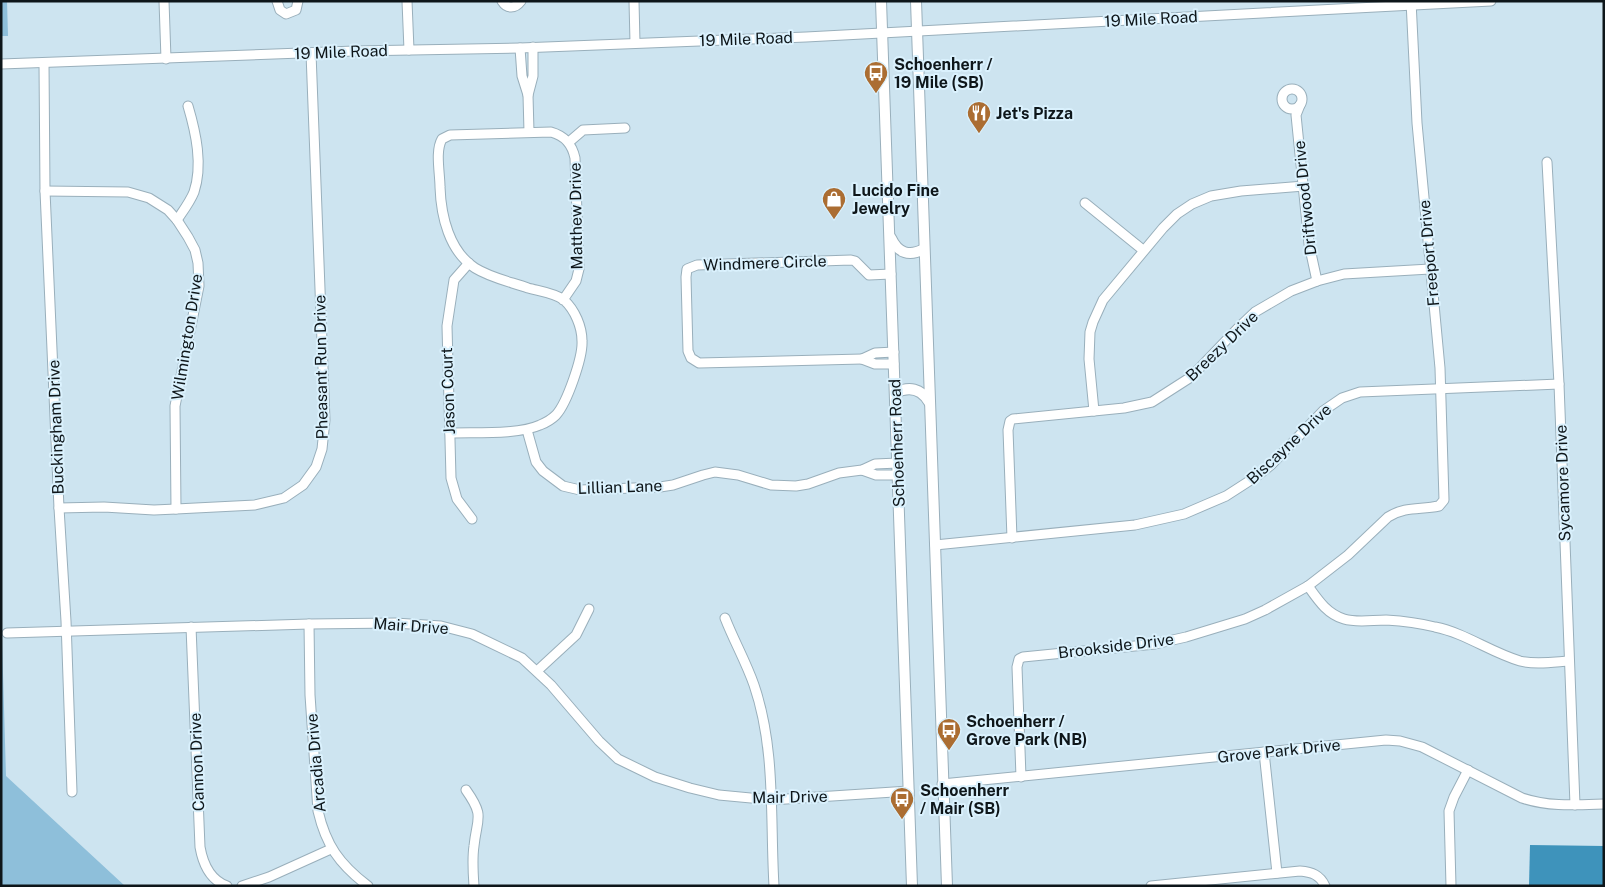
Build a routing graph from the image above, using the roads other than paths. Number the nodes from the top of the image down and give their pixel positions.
1 (164, 1) edge
2 (277, 1) edge
3 (298, 1) edge
4 (408, 1) edge
5 (502, 1) edge
6 (521, 1) edge
7 (634, 1) edge
8 (881, 1) edge
9 (916, 1) edge
10 (1490, 1) edge
11 (1411, 3) edge
12 (917, 31) junction
13 (882, 32) junction
14 (635, 42) junction
15 (533, 47) junction
16 (520, 48) junction
17 (410, 50) junction
18 (311, 54) junction
19 (166, 59) junction
20 (44, 62) junction
21 (1, 64) edge
22 (528, 95) junction
23 (1300, 105) junction
24 (188, 106) dead end
25 (1288, 108) junction
26 (1296, 115) junction
27 (625, 128) dead end
28 (529, 132) junction
29 (568, 142) junction
30 (1547, 162) dead end
31 (1304, 186) junction
32 (46, 191) junction
33 (1085, 202) dead end
34 (177, 220) junction
35 (890, 235) junction
36 (924, 249) junction
37 (1144, 250) junction
38 (469, 263) junction
39 (1430, 269) junction
40 (891, 274) junction
41 (1317, 281) junction
42 (564, 300) junction
43 (894, 352) junction
44 (862, 359) junction
45 (894, 364) junction
46 (1559, 384) junction
47 (1441, 388) junction
48 (895, 392) junction
49 (930, 403) junction
50 (1094, 411) junction
51 (527, 430) junction
52 (450, 433) junction
53 (898, 463) junction
54 (862, 470) junction
55 (898, 475) junction
56 (1442, 504) joint
57 (59, 508) junction
58 (176, 509) junction
59 (472, 519) dead end
60 (1012, 538) junction
61 (935, 545) junction
62 (1308, 586) junction
63 (589, 609) dead end
64 (725, 618) dead end
65 (309, 624) junction
66 (191, 627) junction
67 (66, 632) junction
68 (7, 634) dead end
69 (1569, 661) junction
70 (537, 671) junction
71 (1264, 752) junction
72 (1468, 770) junction
73 (1021, 778) junction
74 (942, 784) junction
75 (466, 790) dead end
76 (909, 791) junction
77 (72, 792) dead end
78 (771, 800) junction
79 (1604, 804) edge
80 (1575, 805) junction
81 (331, 849) junction
82 (1276, 873) junction
83 (1323, 882) edge
84 (1183, 884) edge
85 (227, 886) edge
86 (242, 886) edge
87 (368, 886) edge
88 (474, 886) edge
89 (774, 886) edge
90 (912, 886) edge
91 (946, 886) edge
92 (1151, 886) edge
93 (1451, 886) edge

1 - 19 street
2 - 3 street
4 - 17 street
5 - 6 street
7 - 14 street
8 - 13 main road, Schoenherr Road
9 - 12 main road, Schoenherr Road
10 - 11 street, 19 Mile Road
11 - 12 street, 19 Mile Road
11 - 39 street, Freeport Drive
12 - 13 street, 19 Mile Road
12 - 36 main road, Schoenherr Road
13 - 14 street, 19 Mile Road
13 - 35 main road, Schoenherr Road
14 - 15 street, 19 Mile Road
15 - 16 street, 19 Mile Road
15 - 22 street
16 - 17 street, 19 Mile Road
16 - 22 street
17 - 18 street, 19 Mile Road
18 - 19 street, 19 Mile Road
18 - 58 street, Pheasant Run Drive
19 - 20 street, 19 Mile Road
20 - 21 street, 19 Mile Road
20 - 32 street, Buckingham Drive
22 - 28 street
23 - 25 street
23 - 25 street
23 - 26 street, Driftwood Drive
24 - 34 street
25 - 26 street
26 - 31 street, Driftwood Drive
27 - 29 street
28 - 29 street, Matthew Drive
28 - 38 street
29 - 42 street, Matthew Drive
30 - 46 street, Sycamore Drive
31 - 37 street
31 - 41 street, Driftwood Drive
32 - 34 street, Wilmington Drive
32 - 57 street, Buckingham Drive
33 - 37 street
34 - 58 street, Wilmington Drive
35 - 36 main road
35 - 40 main road, Schoenherr Road
36 - 49 main road, Schoenherr Road
37 - 50 street
38 - 42 street
38 - 52 street, Jason Court
39 - 41 street, Breezy Drive
39 - 47 street, Freeport Drive
40 - 43 main road, Schoenherr Road
40 - 44 street, Windmere Circle
41 - 50 street, Breezy Drive
42 - 51 street
43 - 44 street, Windmere Circle
43 - 45 main road, Schoenherr Road
44 - 45 street, Windmere Circle
45 - 48 main road, Schoenherr Road
46 - 47 street, Biscayne Drive
46 - 69 street, Sycamore Drive
47 - 56 street, Freeport Drive
47 - 60 street, Biscayne Drive
48 - 49 main road
48 - 53 main road, Schoenherr Road
49 - 61 main road, Schoenherr Road
50 - 60 street, Breezy Drive
51 - 52 street
51 - 54 street, Lillian Lane
52 - 59 street, Jason Court
53 - 54 street, Lillian Lane
53 - 55 main road, Schoenherr Road
54 - 55 street, Lillian Lane
55 - 76 main road, Schoenherr Road
56 - 62 street, Brookside Drive
57 - 58 street, Pheasant Run Drive
57 - 67 street, Buckingham Drive
60 - 61 street, Biscayne Drive
61 - 74 main road, Schoenherr Road
62 - 69 street
62 - 73 street, Brookside Drive
63 - 70 street
64 - 78 street
65 - 66 street, Mair Drive
65 - 70 street, Mair Drive
65 - 81 street, Arcadia Drive
66 - 67 street, Mair Drive
66 - 85 street, Cannon Drive
67 - 68 street, Mair Drive
67 - 77 street, Buckingham Drive
69 - 80 street, Sycamore Drive
70 - 78 street, Mair Drive
71 - 72 street, Grove Park Drive
71 - 73 street, Grove Park Drive
71 - 82 street
72 - 80 street, Grove Park Drive
72 - 93 street
73 - 74 street, Grove Park Drive
74 - 91 main road, Schoenherr Road
75 - 88 street
76 - 78 street, Mair Drive
76 - 90 main road, Schoenherr Road
78 - 89 street
79 - 80 street, Grove Park Drive
81 - 86 street
81 - 87 street, Arcadia Drive
82 - 83 street
82 - 84 street
84 - 92 street

